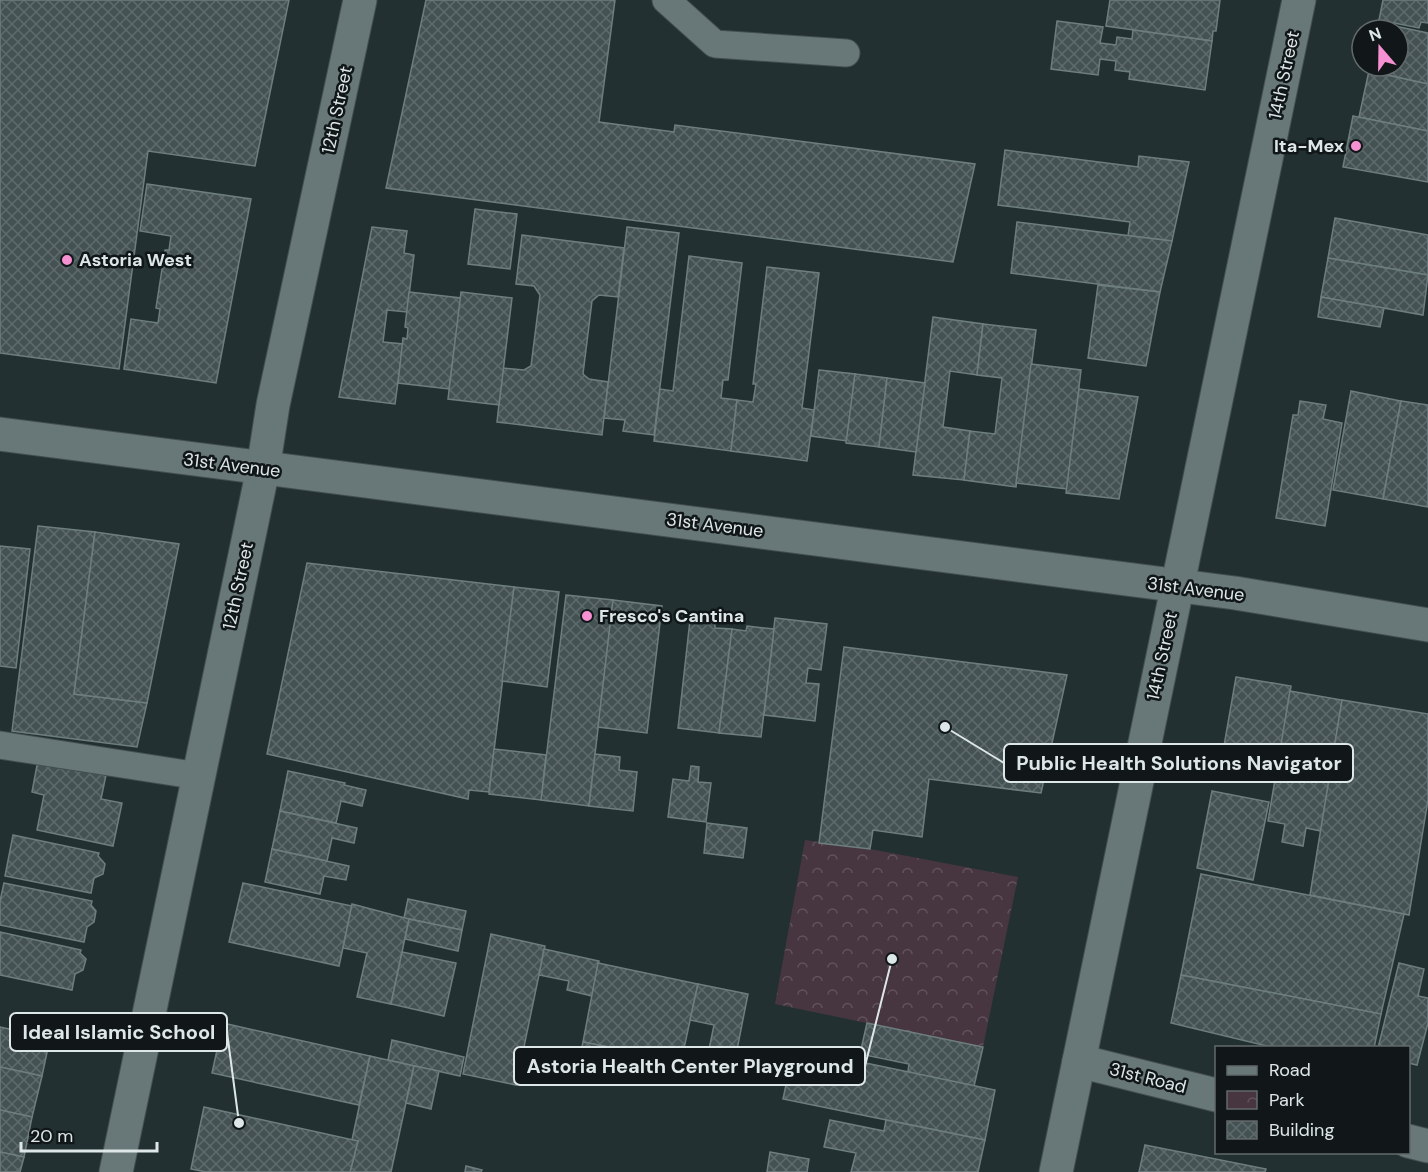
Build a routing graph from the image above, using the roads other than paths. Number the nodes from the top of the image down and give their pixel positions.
1 (360, 0) edge
2 (666, 0) edge
3 (1299, 0) edge
4 (846, 53) dead end
5 (0, 434) edge
6 (263, 469) junction
7 (1177, 586) junction
8 (1428, 625) edge
9 (0, 745) edge
10 (199, 776) junction
11 (1079, 1061) junction
12 (1215, 1095) edge
13 (1410, 1142) edge
14 (1428, 1146) edge
15 (116, 1172) edge
16 (1056, 1172) edge

1 - 6 street, 12th Street
2 - 4 lane
3 - 7 street, 14th Street
5 - 6 street, 31st Avenue
6 - 7 street, 31st Avenue
6 - 10 street, 12th Street
7 - 8 street, 31st Avenue
7 - 11 street, 14th Street
9 - 10 lane
10 - 15 street, 12th Street
11 - 12 street, 31st Road
11 - 16 street, 14th Street
13 - 14 street

